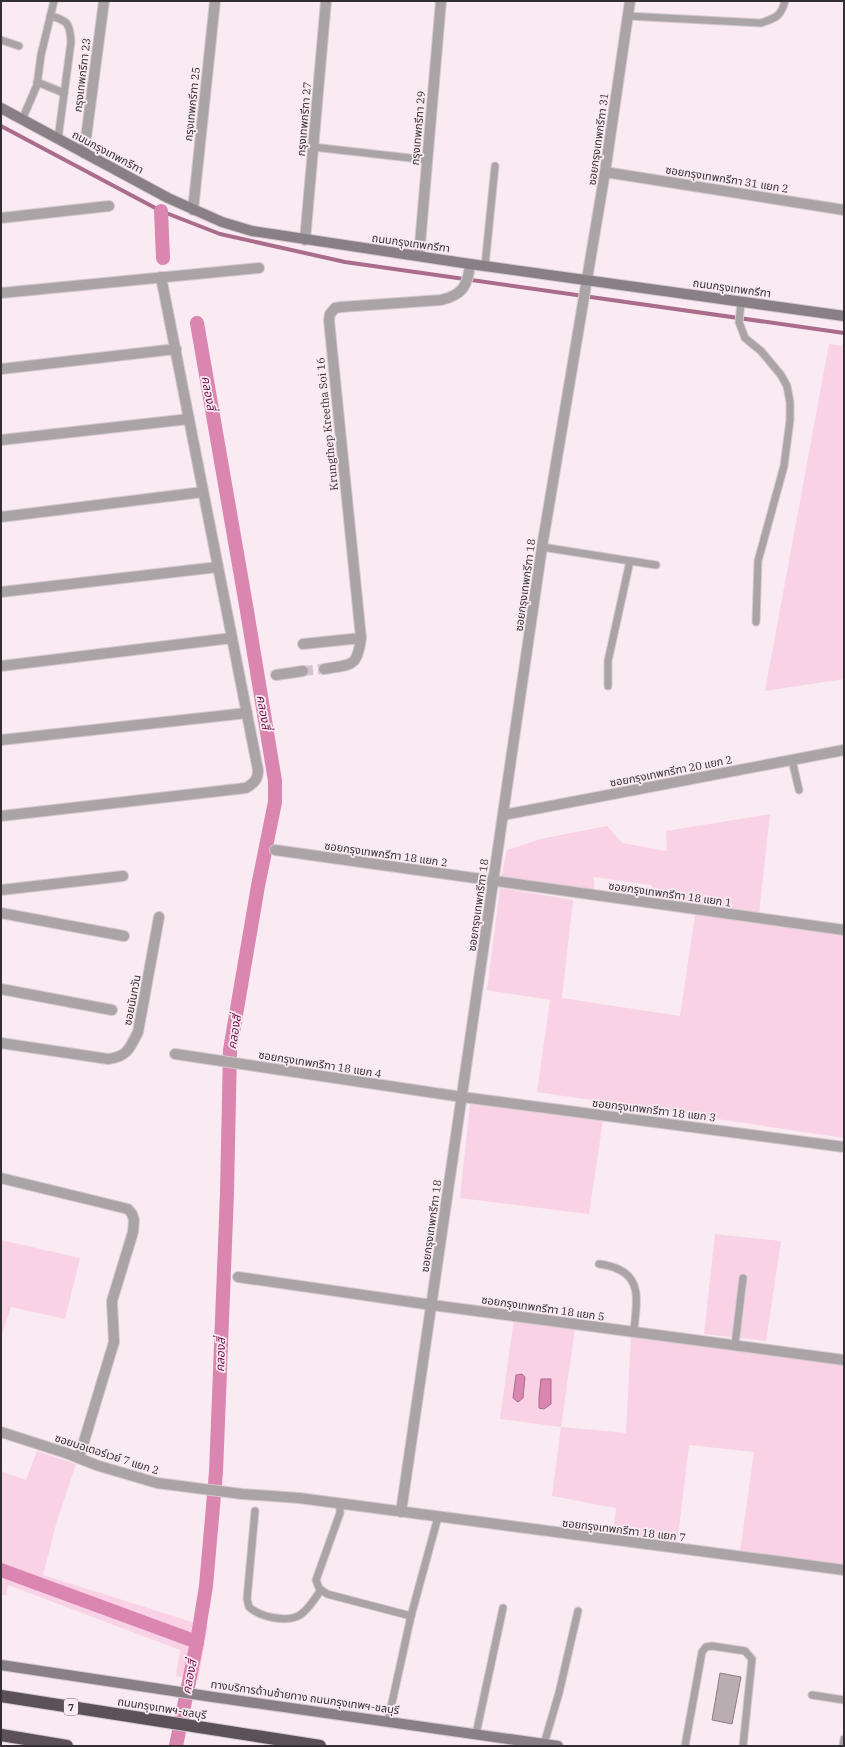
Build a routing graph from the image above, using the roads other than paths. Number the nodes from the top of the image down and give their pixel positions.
1 (54, 1) edge
2 (104, 1) edge
3 (216, 1) edge
4 (326, 1) edge
5 (441, 1) edge
6 (630, 1) edge
7 (785, 1) edge
8 (50, 16) junction
9 (627, 16) junction
10 (1, 40) edge
11 (19, 46) dead end
12 (37, 82) junction
13 (64, 93) junction
14 (1, 108) edge
15 (22, 120) junction
16 (58, 139) junction
17 (313, 147) junction
18 (84, 153) junction
19 (428, 160) junction
20 (494, 166) dead end
21 (605, 172) junction
22 (109, 206) dead end
23 (193, 210) junction
24 (844, 210) edge
25 (1, 218) edge
26 (305, 240) junction
27 (420, 256) junction
28 (485, 266) junction
29 (259, 268) dead end
30 (470, 269) junction
31 (161, 277) junction
32 (587, 280) junction
33 (586, 290) joint
34 (1, 293) edge
35 (741, 306) junction
36 (844, 316) edge
37 (176, 349) junction
38 (1, 369) edge
39 (189, 419) junction
40 (1, 440) edge
41 (203, 492) junction
42 (1, 517) edge
43 (542, 546) junction
44 (630, 560) junction
45 (656, 564) dead end
46 (218, 567) junction
47 (1, 592) edge
48 (756, 622) dead end
49 (232, 638) junction
50 (361, 638) junction
51 (303, 644) dead end
52 (1, 666) edge
53 (324, 669) tunnel mouth
54 (303, 671) tunnel mouth
55 (276, 675) dead end
56 (608, 686) dead end
57 (246, 713) junction
58 (1, 740) edge
59 (844, 750) edge
60 (792, 760) junction
61 (799, 790) dead end
62 (503, 815) junction
63 (1, 816) edge
64 (274, 850) dead end
65 (123, 876) dead end
66 (493, 882) junction
67 (1, 890) edge
68 (1, 913) edge
69 (159, 917) dead end
70 (844, 930) edge
71 (124, 936) dead end
72 (1, 989) edge
73 (112, 1010) dead end
74 (1, 1043) edge
75 (175, 1054) dead end
76 (462, 1097) junction
77 (844, 1147) edge
78 (1, 1178) edge
79 (599, 1264) dead end
80 (238, 1277) dead end
81 (743, 1278) dead end
82 (432, 1306) junction
83 (634, 1332) junction
84 (735, 1345) junction
85 (844, 1360) edge
86 (1, 1432) edge
87 (79, 1458) junction
88 (340, 1504) junction
89 (255, 1511) dead end
90 (401, 1512) junction
91 (438, 1518) junction
92 (844, 1570) edge
93 (321, 1590) junction
94 (503, 1608) dead end
95 (578, 1611) dead end
96 (411, 1616) junction
97 (1, 1665) edge
98 (812, 1695) dead end
99 (1, 1696) edge
100 (844, 1700) edge
101 (388, 1721) junction
102 (476, 1734) junction
103 (1, 1735) edge
104 (844, 1739) edge
105 (544, 1744) junction
106 (67, 1746) edge
107 (320, 1746) edge
108 (558, 1746) edge
109 (685, 1746) edge
110 (743, 1746) edge
111 (843, 1746) edge

1 - 8 lane
2 - 18 street, กรุงเทพกรีฑา 23
3 - 23 street, กรุงเทพกรีฑา 25
4 - 17 street, กรุงเทพกรีฑา 27
5 - 19 street, กรุงเทพกรีฑา 29
6 - 9 street, ซอยกรุงเทพกรีฑา 31
7 - 9 lane
8 - 12 lane
8 - 13 lane
9 - 21 street, ซอยกรุงเทพกรีฑา 31
10 - 11 lane
12 - 13 lane
12 - 15 lane
13 - 16 lane
14 - 15 main road, ถนนกรุงเทพกรีฑา
15 - 16 main road, ถนนกรุงเทพกรีฑา
16 - 18 main road, ถนนกรุงเทพกรีฑา
17 - 19 lane
17 - 26 street, กรุงเทพกรีฑา 27
18 - 23 main road, ถนนกรุงเทพกรีฑา
19 - 27 street, กรุงเทพกรีฑา 29
20 - 28 lane
21 - 24 street, ซอยกรุงเทพกรีฑา 31 แยก 2
21 - 32 street, ซอยกรุงเทพกรีฑา 31
22 - 25 street
23 - 26 main road, ถนนกรุงเทพกรีฑา
26 - 27 main road, ถนนกรุงเทพกรีฑา
27 - 30 main road, ถนนกรุงเทพกรีฑา
28 - 30 main road, ถนนกรุงเทพกรีฑา
28 - 32 main road, ถนนกรุงเทพกรีฑา
29 - 31 street
30 - 50 street, Krungthep Kreetha Soi 16
31 - 34 street
31 - 37 street
32 - 33 street, ซอยกรุงเทพกรีฑา 31
32 - 35 main road, ถนนกรุงเทพกรีฑา
33 - 43 street, ซอยกรุงเทพกรีฑา 18
35 - 36 main road, ถนนกรุงเทพกรีฑา
35 - 48 lane
37 - 38 street
37 - 39 street
39 - 40 street
39 - 41 street
41 - 42 street
41 - 46 street
43 - 44 lane
43 - 62 street, ซอยกรุงเทพกรีฑา 18
44 - 45 lane
44 - 56 lane
46 - 47 street
46 - 49 street
49 - 52 street
49 - 57 street
50 - 51 street
50 - 53 street
54 - 55 street
57 - 58 street
57 - 63 street
59 - 60 street, ซอยกรุงเทพกรีฑา 20 แยก 2
60 - 61 lane
60 - 62 street, ซอยกรุงเทพกรีฑา 20 แยก 2
62 - 66 street, ซอยกรุงเทพกรีฑา 18
64 - 66 street, ซอยกรุงเทพกรีฑา 18 แยก 2
65 - 67 street
66 - 70 street, ซอยกรุงเทพกรีฑา 18 แยก 1
66 - 76 street, ซอยกรุงเทพกรีฑา 18
68 - 71 street
69 - 74 street, ซอยนันทวัน
72 - 73 street
75 - 76 street, ซอยกรุงเทพกรีฑา 18 แยก 4
76 - 77 street, ซอยกรุงเทพกรีฑา 18 แยก 3
76 - 82 street, ซอยกรุงเทพกรีฑา 18
78 - 87 street
79 - 83 lane
80 - 82 street, ซอยกรุงเทพกรีฑา 18 แยก 5
81 - 84 lane
82 - 83 street, ซอยกรุงเทพกรีฑา 18 แยก 5
82 - 90 street, ซอยกรุงเทพกรีฑา 18
83 - 84 street, ซอยกรุงเทพกรีฑา 18 แยก 5
84 - 85 street, ซอยกรุงเทพกรีฑา 18 แยก 5
86 - 87 street, ซอยมอเตอร์เวย์ 7 แยก 2
87 - 88 street, ซอยมอเตอร์เวย์ 7 แยก 2
88 - 90 street, ซอยกรุงเทพกรีฑา 18 แยก 7
88 - 93 lane
89 - 93 lane
90 - 91 street, ซอยกรุงเทพกรีฑา 18 แยก 7
91 - 92 street, ซอยกรุงเทพกรีฑา 18 แยก 7
91 - 96 lane
93 - 96 lane
94 - 102 lane
95 - 105 lane
96 - 101 lane
97 - 101 main road, ทางบริการด้านซ้ายทาง ถนนกรุงเทพฯ-ชลบุรี
98 - 100 lane
99 - 107 highway, ถนนกรุงเทพฯ-ชลบุรี / 7
101 - 102 main road, ทางบริการด้านซ้ายทาง ถนนกรุงเทพฯ-ชลบุรี
102 - 105 main road, ทางบริการด้านซ้ายทาง ถนนกรุงเทพฯ-ชลบุรี
103 - 106 highway
104 - 111 lane
105 - 108 main road, ทางบริการด้านซ้ายทาง ถนนกรุงเทพฯ-ชลบุรี
109 - 110 lane

